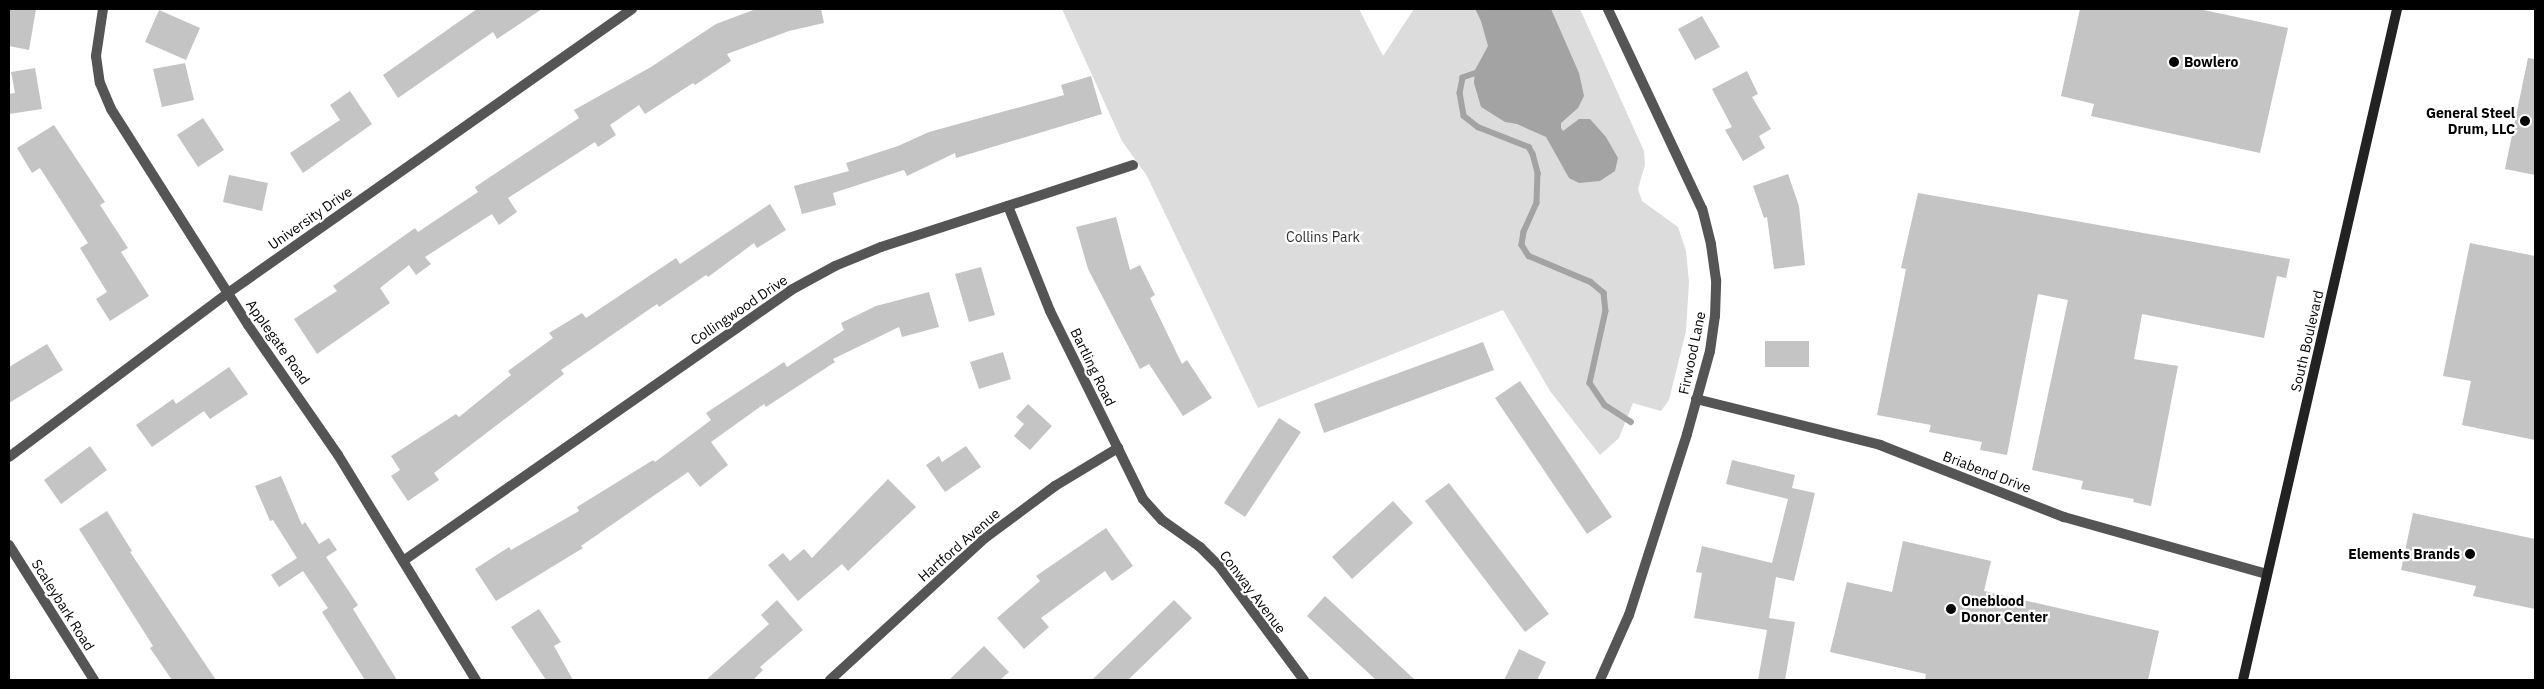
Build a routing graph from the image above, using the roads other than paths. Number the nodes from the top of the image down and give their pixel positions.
1 (103, 9) edge
2 (632, 9) edge
3 (1608, 9) edge
4 (2396, 9) edge
5 (1133, 165) dead end
6 (1008, 206) junction
7 (228, 293) junction
8 (1696, 399) junction
9 (1118, 448) junction
10 (9, 456) edge
11 (1173, 528) joint
12 (9, 545) edge
13 (403, 561) junction
14 (2268, 574) junction
15 (94, 680) edge
16 (476, 680) edge
17 (830, 680) edge
18 (1304, 680) edge
19 (1600, 680) edge
20 (2243, 680) edge

1 - 7 street, Applegate Road
2 - 7 street, University Drive
3 - 8 street, Firwood Lane
4 - 14 main road, South Boulevard
5 - 6 street, Collingwood Drive
6 - 9 street, Bartling Road
6 - 13 street, Collingwood Drive
7 - 10 street, University Drive
7 - 13 street, Applegate Road
8 - 14 street, Briabend Drive
8 - 19 street, Firwood Lane
9 - 11 street, Bartling Road
9 - 17 street, Hartford Avenue
11 - 18 street, Conway Avenue
12 - 15 street, Scaleybark Road
13 - 16 street, Applegate Road
14 - 20 main road, South Boulevard

